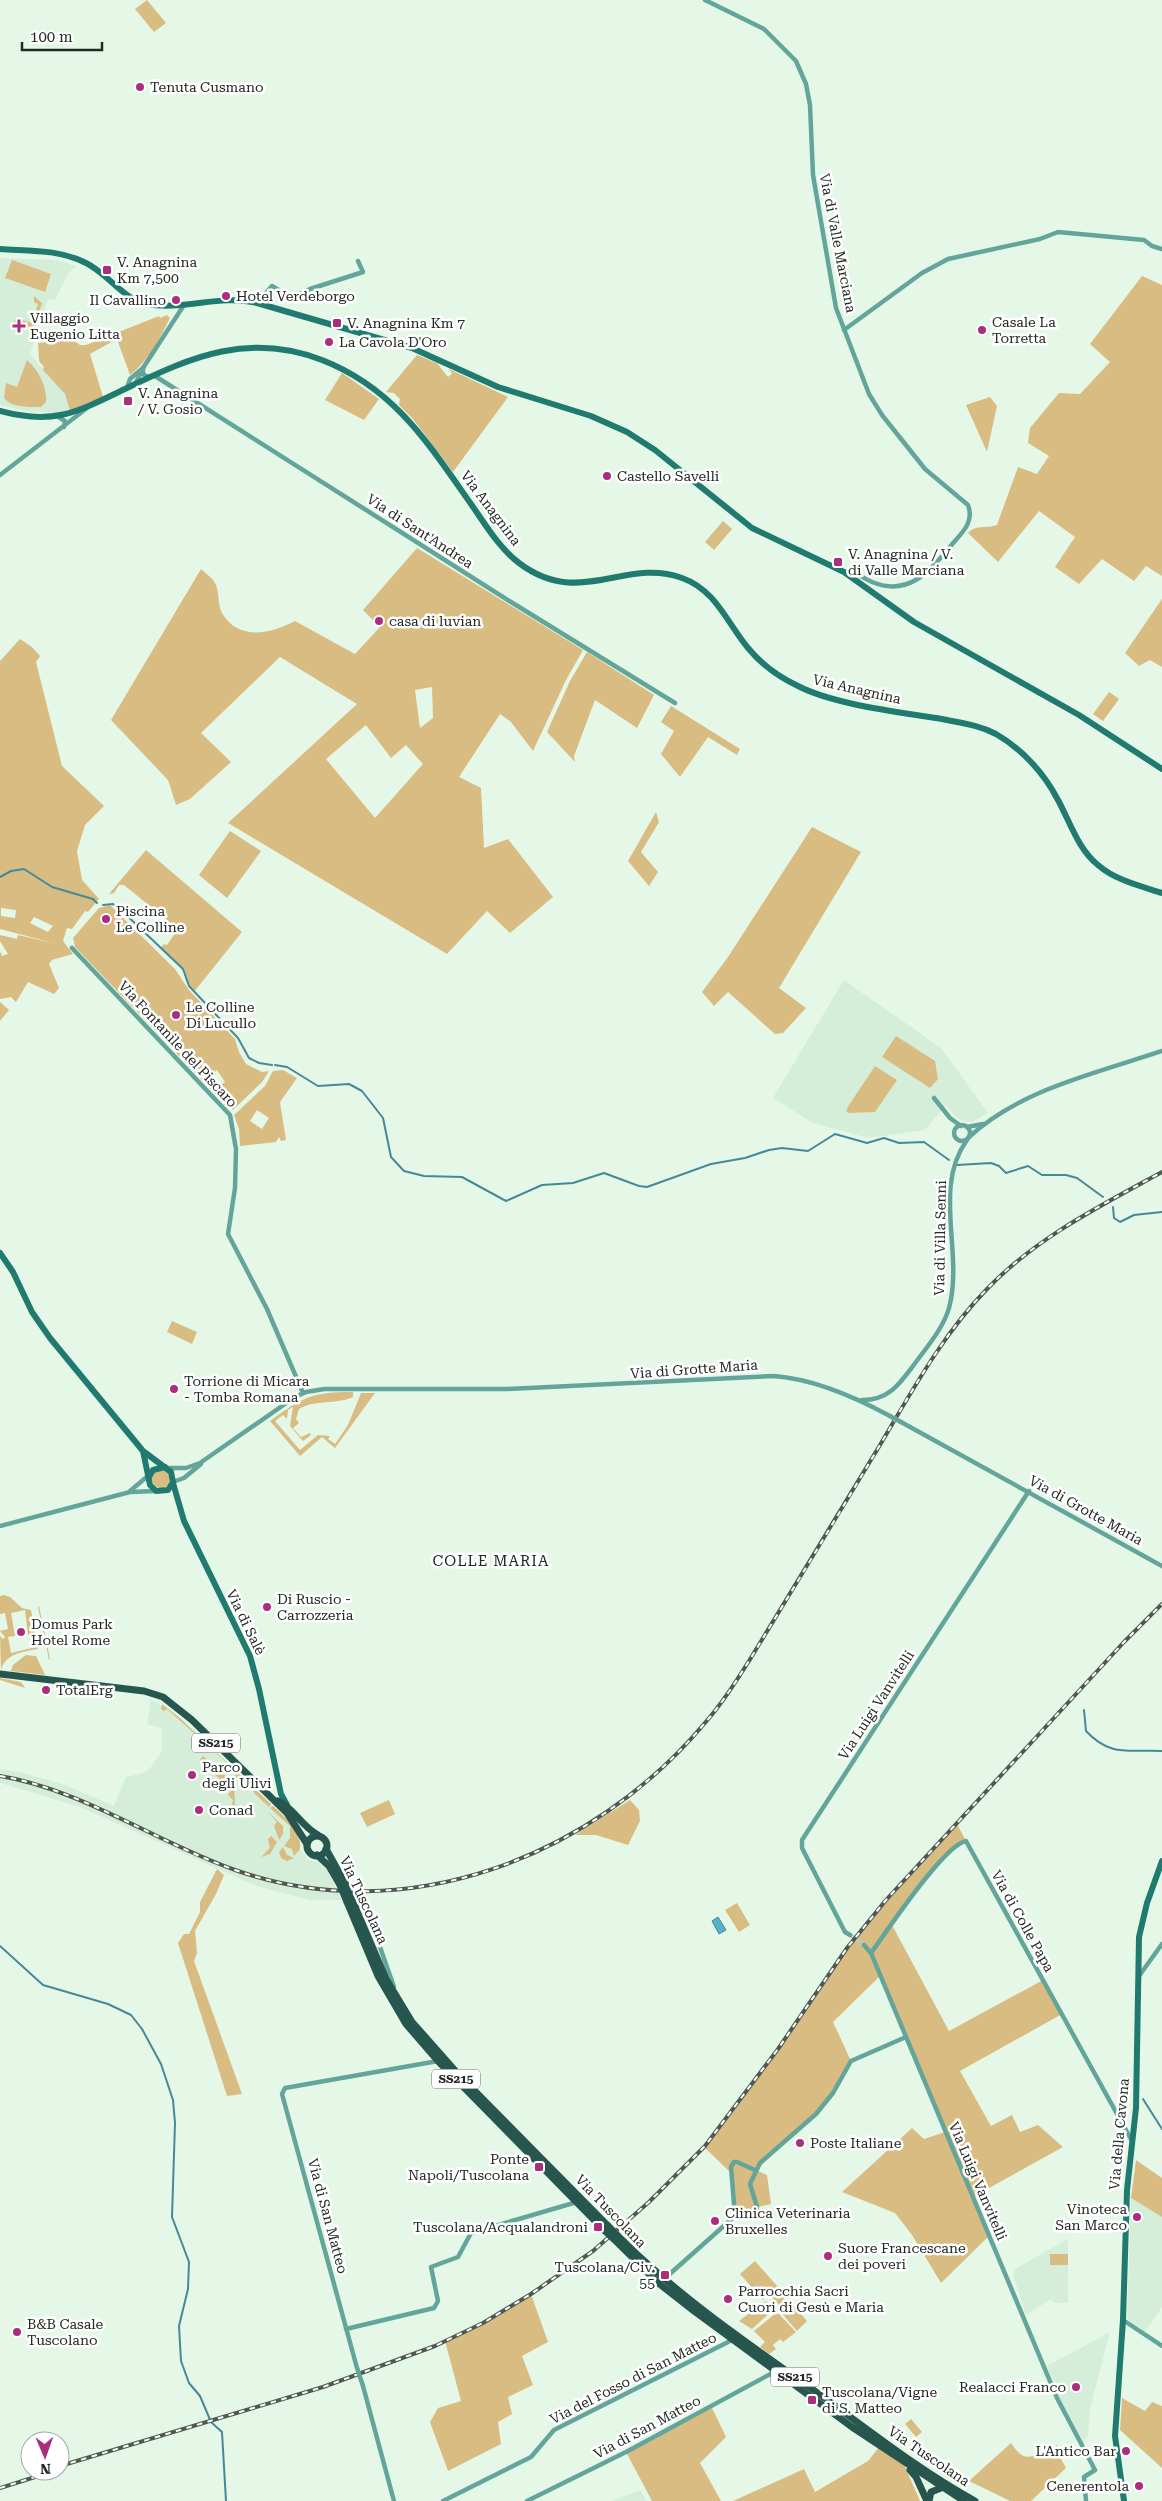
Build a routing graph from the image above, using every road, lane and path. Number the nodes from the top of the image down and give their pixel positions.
1 (705, 0) edge
2 (0, 249) edge
3 (1162, 249) edge
4 (358, 262) dead end
5 (256, 303) junction
6 (184, 305) junction
7 (844, 330) junction
8 (143, 368) junction
9 (155, 376) junction
10 (134, 384) junction
11 (127, 388) junction
12 (88, 408) junction
13 (0, 411) edge
14 (57, 416) junction
15 (64, 428) junction
16 (0, 476) edge
17 (844, 572) junction
18 (675, 703) dead end
19 (1162, 769) edge
20 (1162, 893) edge
21 (72, 948) dead end
22 (1162, 1051) edge
23 (934, 1098) dead end
24 (952, 1119) junction
25 (985, 1123) junction
26 (961, 1126) junction
27 (967, 1127) junction
28 (956, 1130) junction
29 (968, 1138) junction
30 (957, 1139) junction
31 (958, 1152) junction
32 (0, 1253) edge
33 (303, 1393) junction
34 (859, 1400) junction
35 (143, 1451) junction
36 (204, 1461) junction
37 (165, 1467) junction
38 (149, 1477) junction
39 (174, 1485) junction
40 (156, 1491) junction
41 (1029, 1491) junction
42 (126, 1493) junction
43 (0, 1526) edge
44 (1162, 1566) edge
45 (0, 1674) edge
46 (273, 1798) junction
47 (288, 1805) junction
48 (320, 1836) junction
49 (307, 1844) junction
50 (326, 1849) junction
51 (318, 1856) junction
52 (1162, 1861) edge
53 (343, 1885) junction
54 (352, 1904) junction
55 (850, 1935) tunnel mouth
56 (1162, 1944) edge
57 (864, 1945) tunnel mouth
58 (871, 1953) junction
59 (1138, 1977) junction
60 (398, 2001) junction
61 (906, 2037) junction
62 (438, 2061) junction
63 (1132, 2141) junction
64 (755, 2170) junction
65 (577, 2202) junction
66 (735, 2216) junction
67 (606, 2228) junction
68 (622, 2244) junction
69 (663, 2280) junction
70 (1122, 2320) junction
71 (346, 2329) junction
72 (734, 2339) junction
73 (1162, 2346) edge
74 (777, 2370) junction
75 (903, 2462) junction
76 (941, 2488) junction
77 (394, 2501) edge
78 (442, 2501) edge
79 (527, 2501) edge
80 (928, 2501) edge
81 (964, 2501) edge
82 (974, 2501) edge
83 (1086, 2501) edge
84 (1124, 2501) edge

1 - 7 street, Via di Valle Marciana
2 - 6 main road
3 - 7 street
4 - 5 street
5 - 6 main road
5 - 17 main road
6 - 8 street
7 - 17 street, Via di Valle Marciana
8 - 9 street, Via di Sant'Andrea
8 - 10 street
8 - 11 street
9 - 10 main road, Via Anagnina
9 - 18 street, Via di Sant'Andrea
9 - 20 main road, Via Anagnina
10 - 11 main road, Via Anagnina
11 - 12 main road, Via Anagnina
12 - 14 main road, Via Anagnina
12 - 15 street
13 - 14 main road, Via Anagnina
14 - 15 street
15 - 16 street
17 - 19 main road
21 - 33 street, Via Fontanile del Piscaro
22 - 25 street, Via di Villa Senni
23 - 24 street
24 - 26 street
24 - 28 street, Via di Villa Senni
25 - 27 street, Via di Villa Senni
25 - 29 street, Via di Villa Senni
26 - 27 street, Via di Villa Senni
26 - 28 street
27 - 29 street
28 - 30 street, Via di Villa Senni
29 - 30 street
29 - 31 street, Via di Villa Senni
30 - 31 street, Via di Villa Senni
31 - 34 street, Via di Villa Senni
32 - 35 main road
33 - 34 street, Via di Grotte Maria
33 - 36 street, Via di Grotte Maria
34 - 41 street, Via di Grotte Maria, bridge
35 - 37 main road
35 - 38 main road
36 - 37 street, Via di Grotte Maria
36 - 39 street, Via di Grotte Maria
37 - 38 main road
37 - 39 main road
38 - 40 main road
38 - 42 street
39 - 40 main road
39 - 47 main road, Via di Salè
40 - 42 street
41 - 44 street, Via di Grotte Maria
41 - 55 street, Via Luigi Vanvitelli
42 - 43 street
45 - 46 main road, SS215
46 - 47 main road, SS215
46 - 49 main road, SS215
47 - 48 main road, SS215
48 - 49 main road
48 - 50 main road
49 - 51 main road
50 - 51 main road
50 - 53 main road, Via Tuscolana / SS215
51 - 53 main road, Via Tuscolana / SS215
52 - 59 main road, Via della Cavona
53 - 54 main road, Via Tuscolana / SS215, bridge
54 - 60 main road, Via Tuscolana / SS215
54 - 60 street
54 - 62 main road, Via Tuscolana / SS215
56 - 59 street
57 - 58 street, Via Luigi Vanvitelli
58 - 61 street, Via Luigi Vanvitelli
58 - 63 street, Via di Colle Papa
59 - 63 main road, Via della Cavona
60 - 67 main road, Via Tuscolana / SS215
61 - 64 street
61 - 83 street, Via Luigi Vanvitelli
62 - 65 main road, Via Tuscolana / SS215
62 - 71 street, Via di San Matteo
63 - 70 main road, Via della Cavona
64 - 66 street
64 - 66 street
65 - 67 main road, Via Tuscolana / SS215
65 - 71 street
66 - 69 street
67 - 68 main road, Via Tuscolana / SS215, bridge
68 - 69 main road, Via Tuscolana / SS215
68 - 72 main road, Via Tuscolana / SS215
69 - 82 main road, Via Tuscolana / SS215
70 - 73 street
70 - 84 main road, Via della Cavona
71 - 77 street, Via di San Matteo, bridge
72 - 74 main road, Via Tuscolana / SS215
72 - 78 street, Via del Fosso di San Matteo
74 - 75 main road, Via Tuscolana / SS215
74 - 79 street, Via di San Matteo
75 - 76 main road, Via Tuscolana / SS215
75 - 80 main road
76 - 80 main road
76 - 81 main road, Via Tuscolana / SS215

